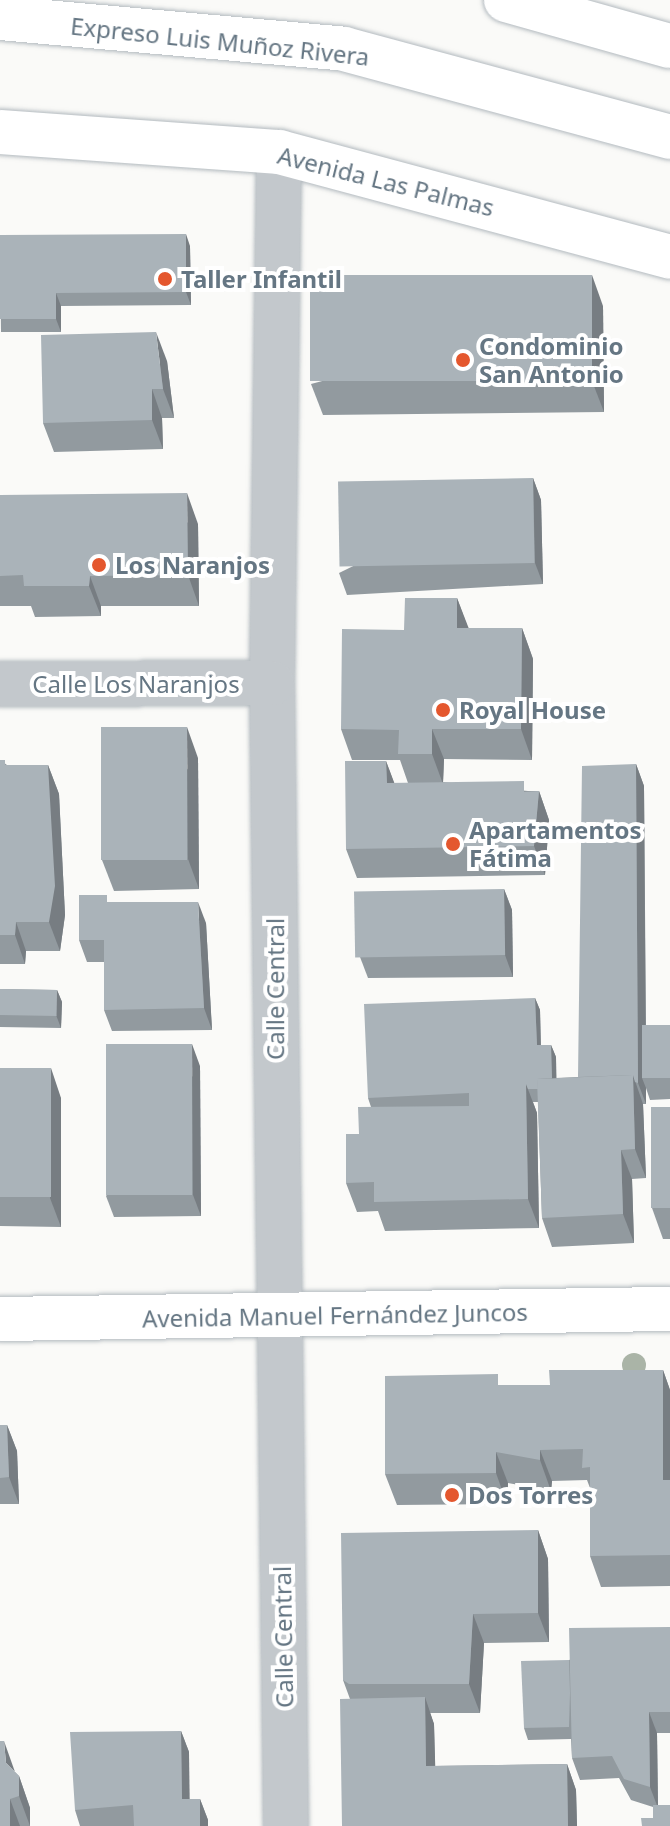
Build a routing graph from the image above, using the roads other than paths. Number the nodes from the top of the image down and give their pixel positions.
1 (506, 0) edge
2 (0, 18) edge
3 (670, 46) edge
4 (0, 132) edge
5 (670, 137) edge
6 (279, 152) junction
7 (670, 257) edge
8 (272, 683) junction
9 (0, 684) edge
10 (670, 1309) edge
11 (277, 1317) junction
12 (0, 1319) edge
13 (286, 1826) edge

1 - 3 main road
2 - 5 main road, Expreso Luis Muñoz Rivera
4 - 6 main road, Avenida Las Palmas
6 - 7 main road, Avenida Las Palmas
6 - 8 street, Calle Central
8 - 9 street, Calle Los Naranjos
8 - 11 street, Calle Central
10 - 11 main road, Avenida Manuel Fernández Juncos
11 - 12 main road, Avenida Manuel Fernández Juncos
11 - 13 street, Calle Central

